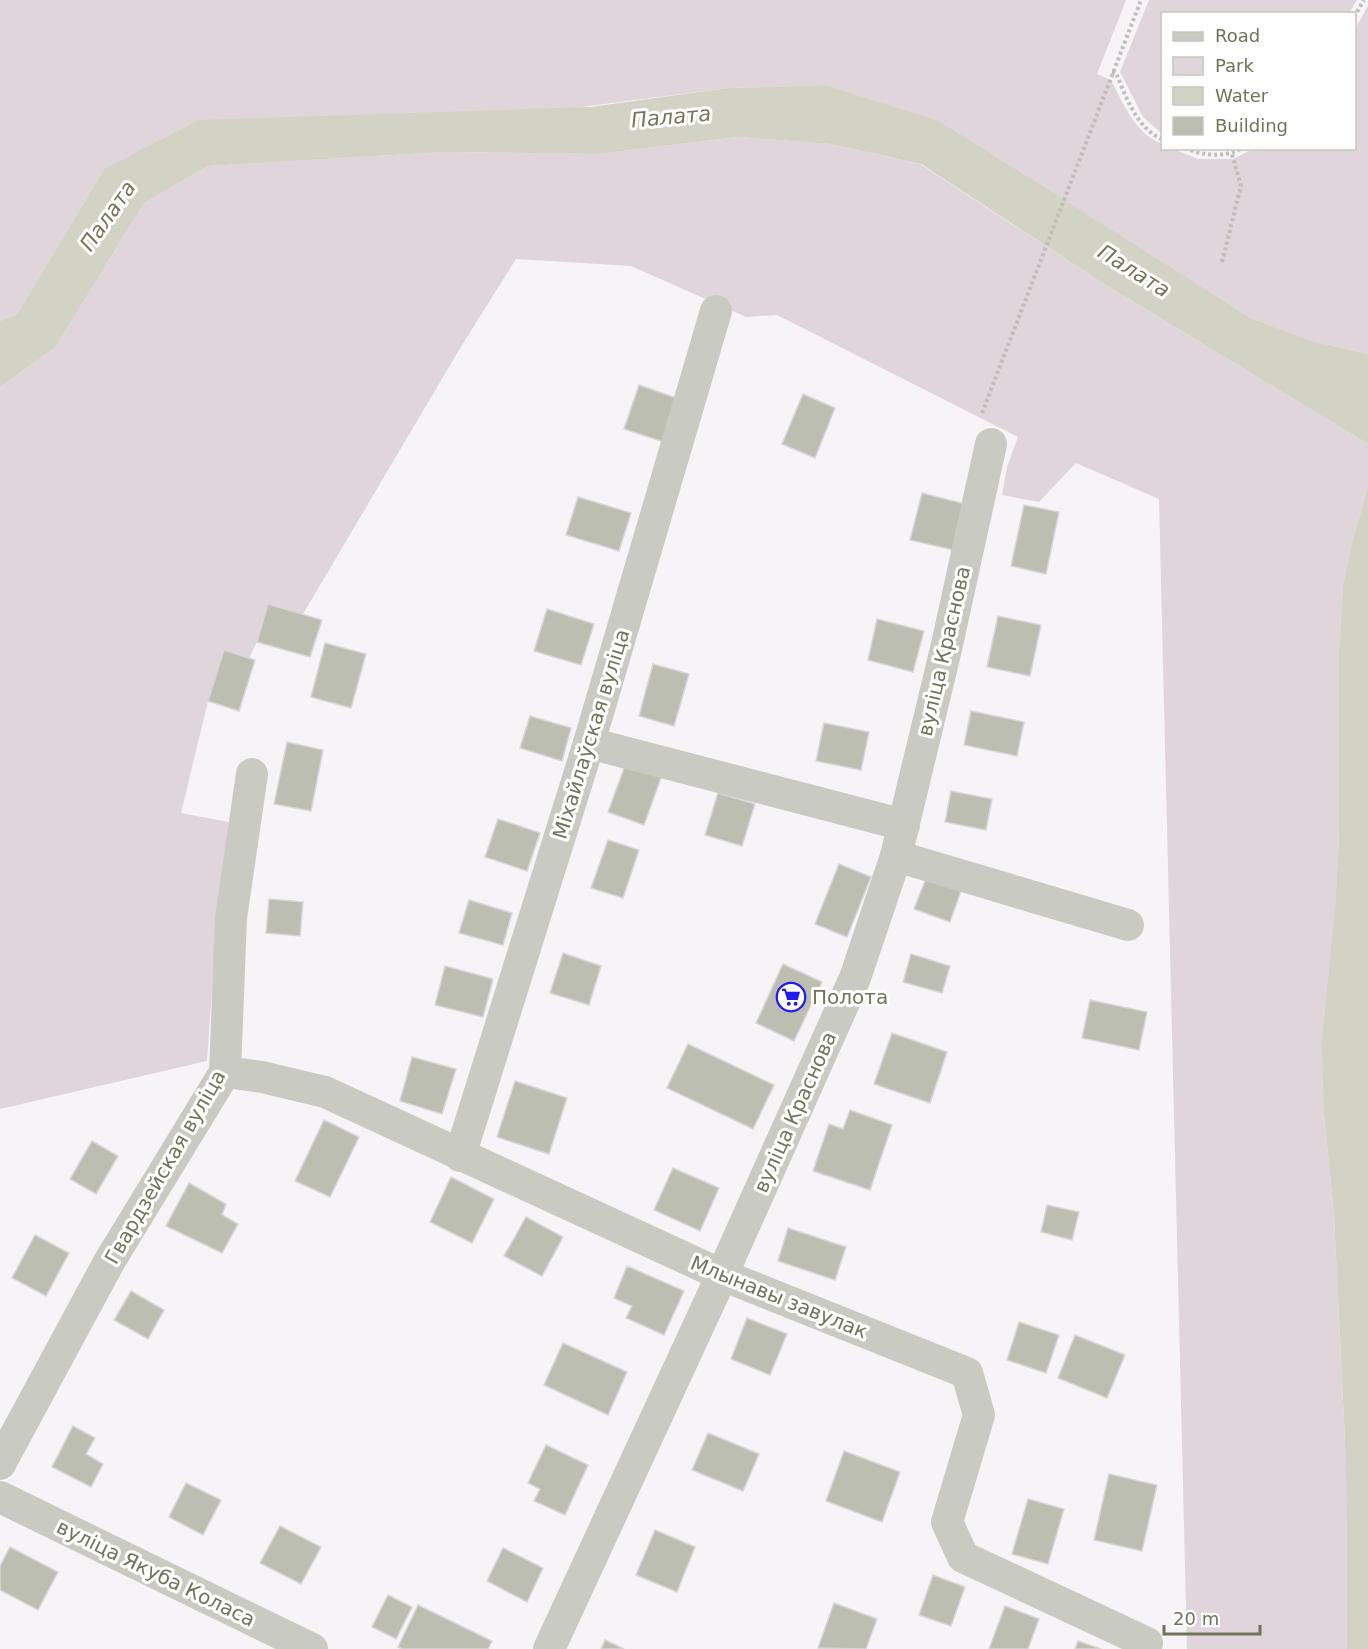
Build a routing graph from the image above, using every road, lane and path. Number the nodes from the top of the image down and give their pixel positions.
1 (1141, 0) edge
2 (1364, 0) edge
3 (1356, 14) edge
4 (1111, 74) junction
5 (1161, 139) edge
6 (1189, 150) edge
7 (1239, 150) edge
8 (1232, 154) junction
9 (1222, 262) dead end
10 (716, 311) dead end
11 (986, 430) joint
12 (589, 743) junction
13 (252, 774) dead end
14 (904, 825) junction
15 (896, 856) junction
16 (1128, 925) dead end
17 (225, 1072) junction
18 (460, 1156) junction
19 (722, 1275) junction
20 (0, 1464) edge
21 (0, 1497) edge
22 (1147, 1642) dead end
23 (312, 1649) edge
24 (549, 1649) edge

1 - 4 path
2 - 3 path
4 - 5 path
4 - 11 path
6 - 8 path
7 - 8 path
8 - 9 path
10 - 12 street, Міхайлаўская вуліца
11 - 14 street, вуліца Краснова
12 - 14 street
12 - 18 street, Міхайлаўская вуліца
13 - 17 street, Гвардзейская вуліца
14 - 15 street, вуліца Краснова
15 - 16 street
15 - 19 street, вуліца Краснова
17 - 18 street, Млынавы завулак
17 - 20 street, Гвардзейская вуліца
18 - 19 street, Млынавы завулак
19 - 22 street, Млынавы завулак
19 - 24 street, вуліца Краснова
21 - 23 street, вуліца Якуба Коласа

